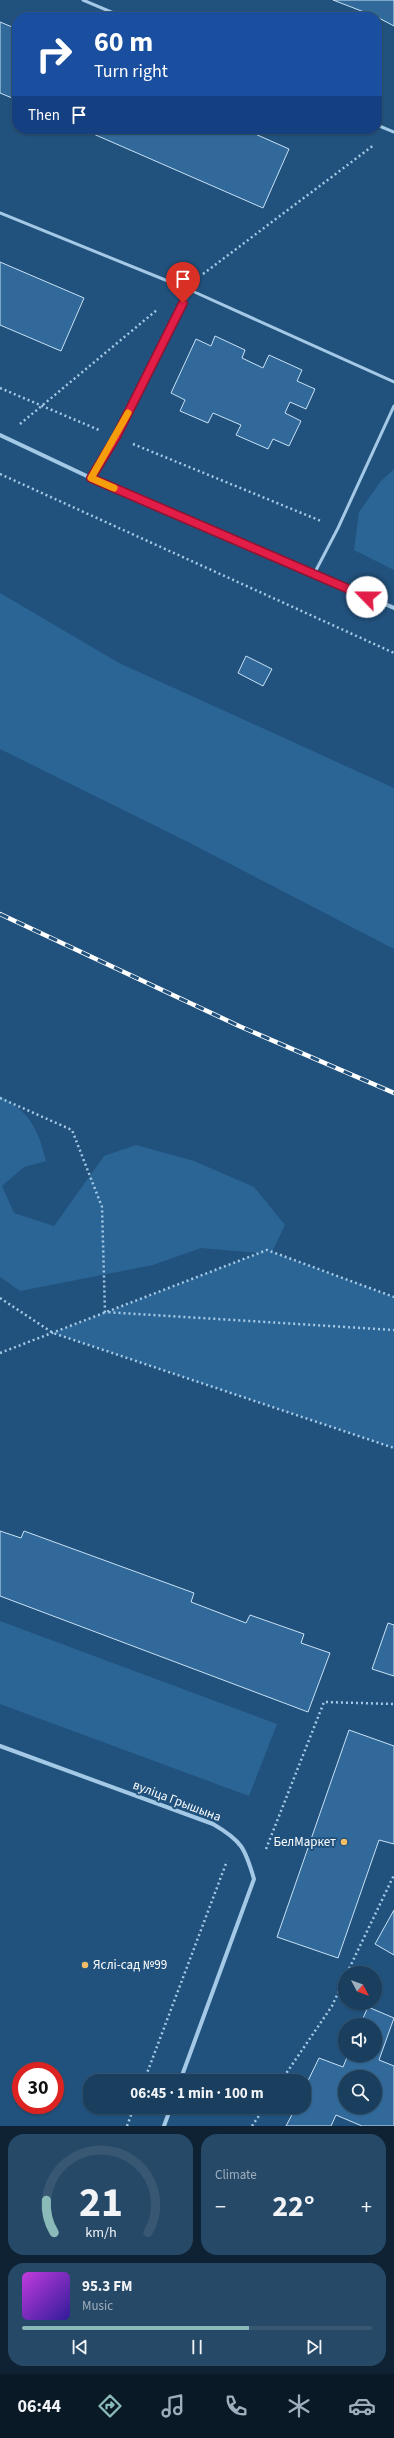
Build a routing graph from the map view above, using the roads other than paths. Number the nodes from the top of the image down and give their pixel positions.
1 (83, 0) edge
2 (111, 12) edge
3 (382, 127) edge
4 (394, 132) edge
5 (0, 213) edge
6 (190, 290) junction
7 (394, 382) edge
8 (394, 406) edge
9 (0, 435) edge
10 (91, 478) junction
11 (314, 574) junction
12 (394, 608) edge
13 (0, 1746) edge
14 (183, 2074) edge
15 (168, 2114) edge
16 (164, 2126) edge

1 - 2 lane
3 - 4 lane
5 - 6 lane
6 - 7 lane
6 - 10 lane
8 - 11 lane
9 - 10 street
10 - 11 street
11 - 12 street
13 - 14 street, вуліца Грышына
15 - 16 street

